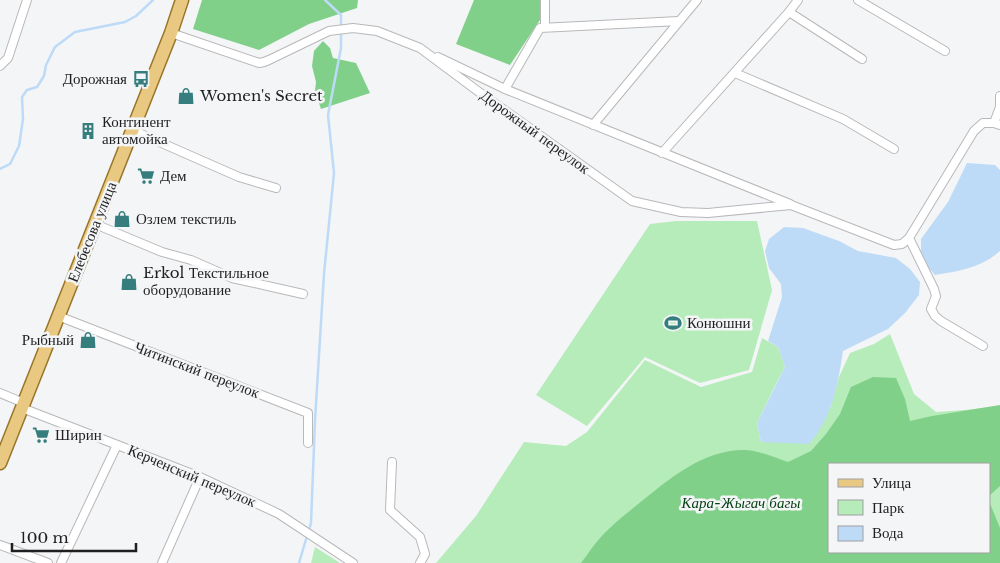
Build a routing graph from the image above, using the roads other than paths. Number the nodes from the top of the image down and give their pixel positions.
1 (27, 0) edge
2 (182, 0) edge
3 (545, 0) edge
4 (697, 0) edge
5 (798, 0) edge
6 (858, 0) edge
7 (789, 12) junction
8 (679, 21) junction
9 (545, 28) junction
10 (171, 33) junction
11 (420, 48) junction
12 (945, 51) dead end
13 (862, 58) dead end
14 (0, 66) edge
15 (735, 72) junction
16 (505, 89) junction
17 (1000, 96) edge
18 (997, 124) edge
19 (593, 125) junction
20 (132, 130) junction
21 (894, 149) dead end
22 (662, 153) junction
23 (276, 188) dead end
24 (791, 205) junction
25 (95, 224) junction
26 (909, 238) junction
27 (303, 294) dead end
28 (58, 316) junction
29 (983, 346) dead end
30 (0, 393) edge
31 (23, 406) junction
32 (308, 442) dead end
33 (117, 445) junction
34 (392, 462) dead end
35 (0, 464) edge
36 (200, 477) junction
37 (0, 545) edge
38 (48, 563) edge
39 (60, 563) edge
40 (162, 563) edge
41 (353, 563) edge
42 (420, 563) edge

1 - 14 street
2 - 10 main road, Елебесова улица
3 - 9 street
4 - 8 street
5 - 7 street
6 - 12 street
7 - 13 street
7 - 15 street
8 - 9 street
8 - 19 street
9 - 16 street
10 - 11 street, Дорожный переулок
10 - 20 main road, Елебесова улица
11 - 16 street
11 - 24 street, Дорожный переулок
15 - 21 street
15 - 22 street
16 - 19 street
17 - 18 street
18 - 26 street
19 - 22 street
20 - 23 street
20 - 25 main road, Елебесова улица
22 - 24 street
24 - 26 street, Дорожный переулок
25 - 27 street
25 - 28 main road, Елебесова улица
26 - 29 street
28 - 31 main road, Елебесова улица
28 - 32 street, Читинский переулок
30 - 31 street, Керченский переулок
31 - 33 street, Керченский переулок
31 - 35 main road, Елебесова улица
33 - 36 street, Керченский переулок
33 - 39 street
34 - 42 street
36 - 40 street
36 - 41 street, Керченский переулок
37 - 38 street

